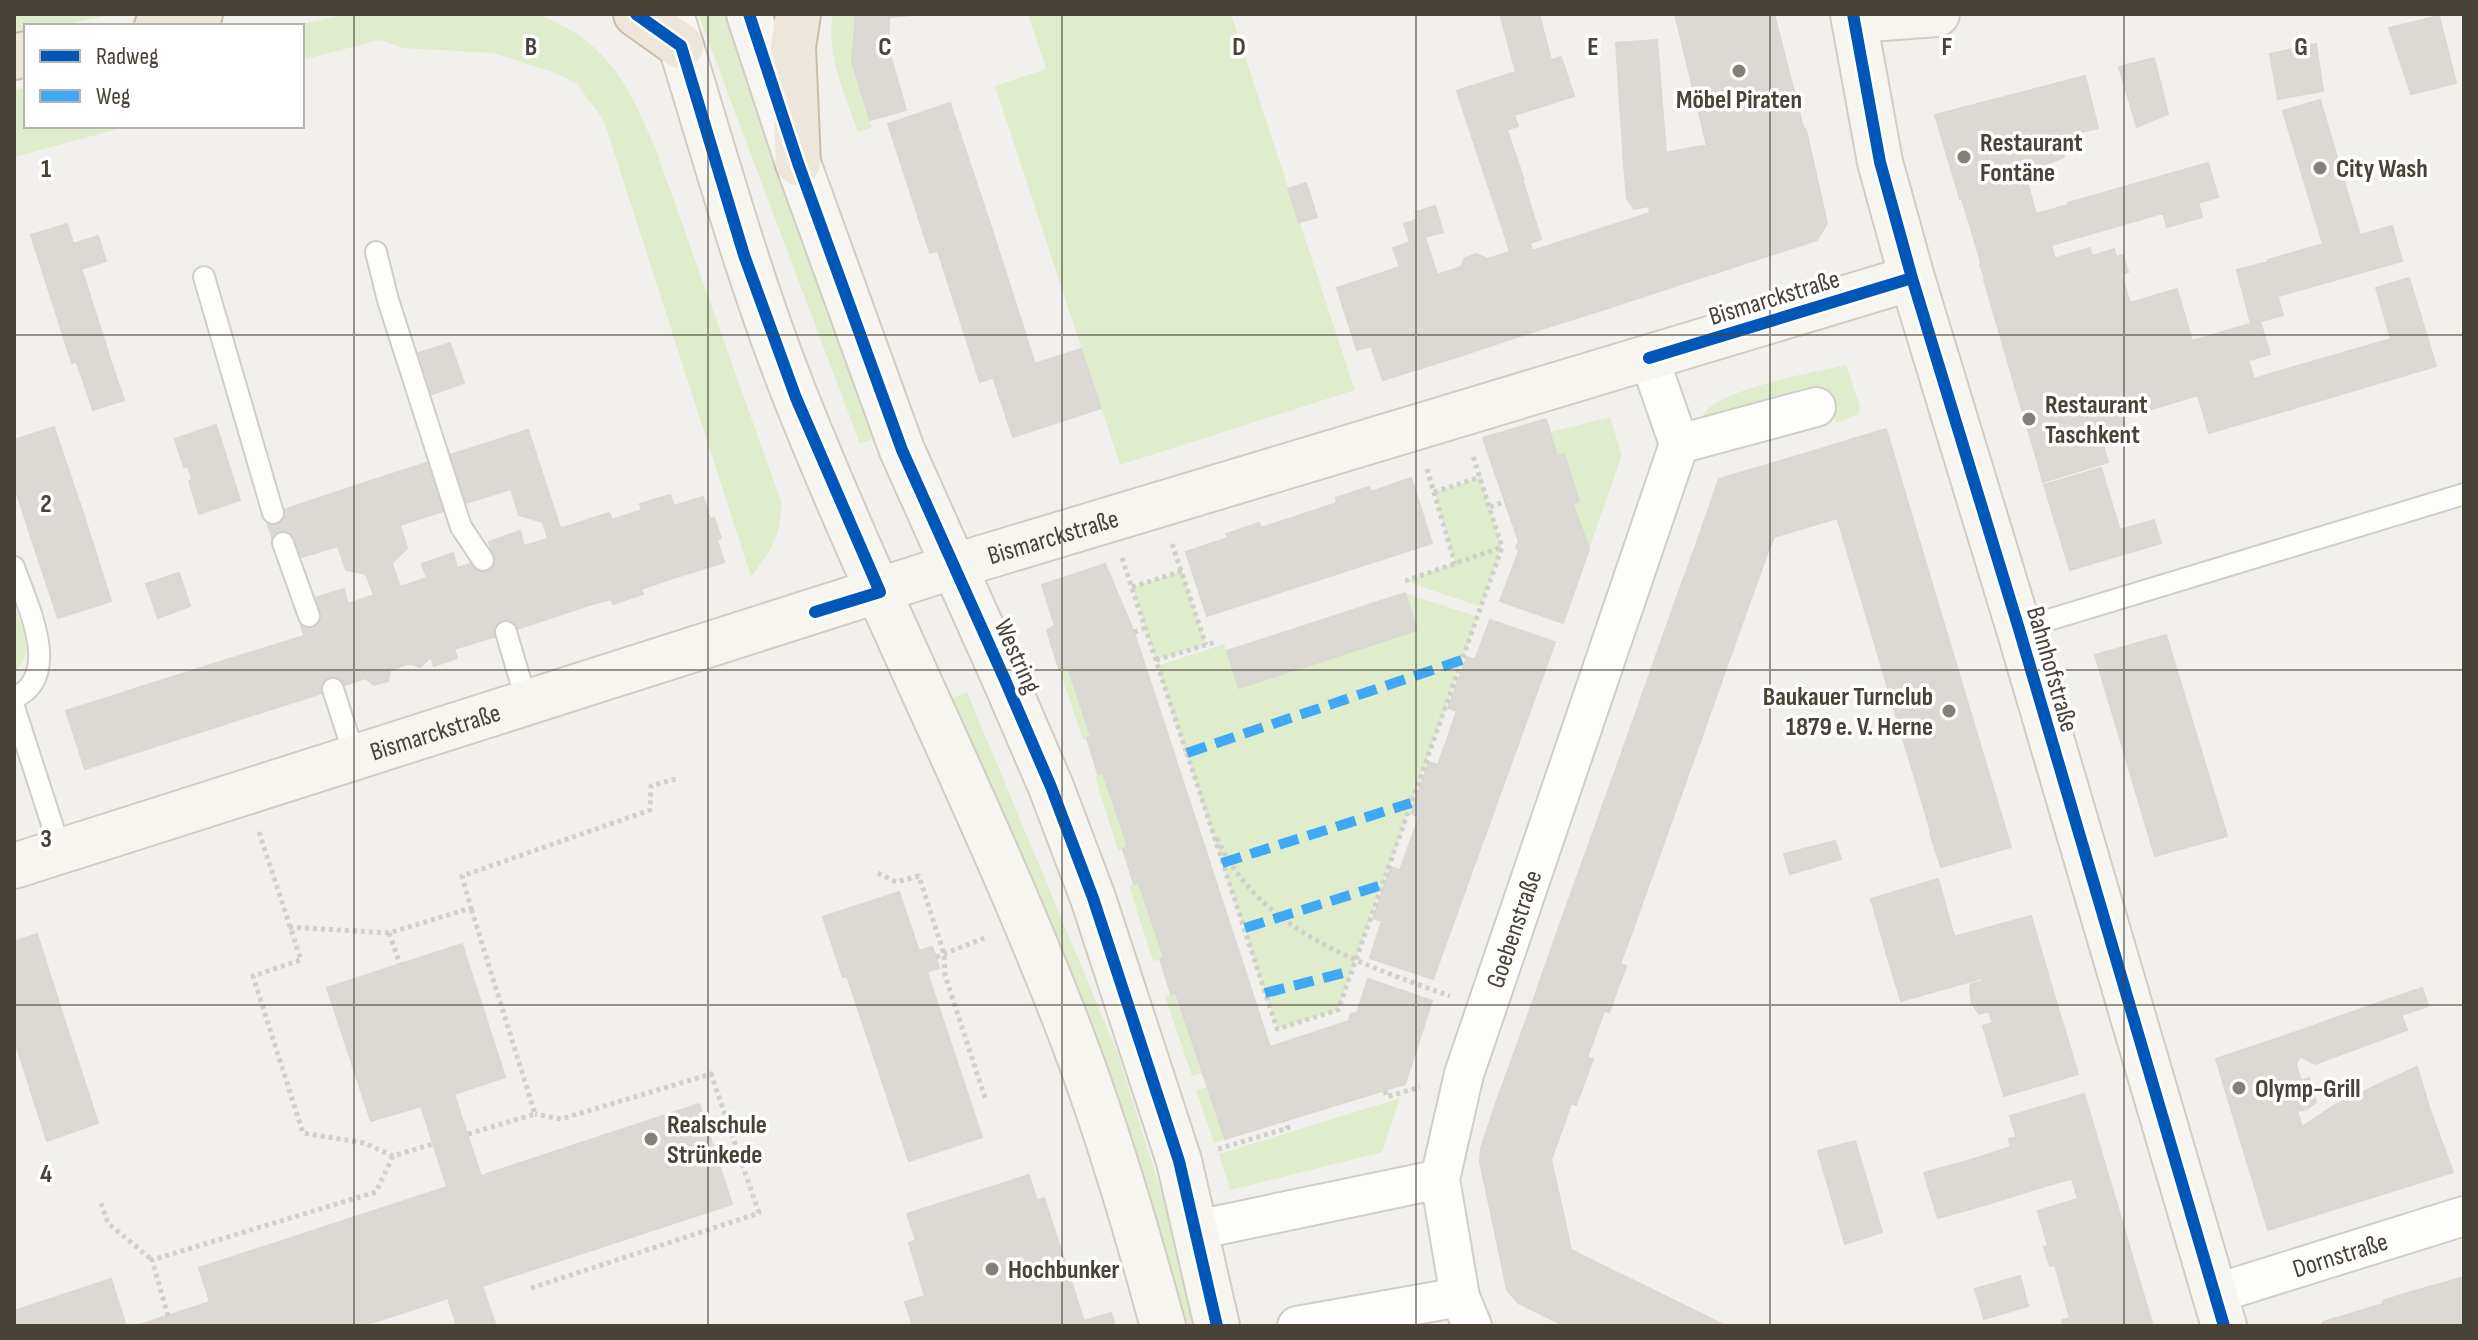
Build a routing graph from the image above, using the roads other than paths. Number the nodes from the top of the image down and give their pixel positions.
1 (200, 14) edge
2 (636, 14) edge
3 (749, 14) edge
4 (798, 14) edge
5 (1937, 14) edge
6 (1856, 16) edge
7 (164, 24) edge
8 (676, 30) edge
9 (798, 163) junction
10 (376, 252) dead end
11 (204, 277) dead end
12 (1912, 278) junction
13 (1649, 358) junction
14 (1816, 407) dead end
15 (1679, 444) junction
16 (2464, 494) edge
17 (273, 513) dead end
18 (283, 543) dead end
19 (483, 560) dead end
20 (955, 566) junction
21 (14, 567) edge
22 (880, 592) junction
23 (309, 616) dead end
24 (2019, 629) junction
25 (506, 632) dead end
26 (333, 689) dead end
27 (14, 698) edge
28 (527, 703) junction
29 (14, 707) edge
30 (355, 758) junction
31 (61, 852) junction
32 (14, 866) edge
33 (1440, 1179) junction
34 (2464, 1216) edge
35 (1196, 1230) junction
36 (2219, 1310) edge
37 (1466, 1312) edge
38 (1163, 1326) edge
39 (1217, 1326) edge
40 (1297, 1326) edge

1 - 7 highway
2 - 8 highway
3 - 9 street, Westring
4 - 9 highway
5 - 6 street
6 - 12 street, Bahnhofstraße
8 - 22 street
9 - 20 street, Westring
10 - 19 lane
11 - 17 lane
12 - 13 street, Bismarckstraße
12 - 24 street, Bahnhofstraße
13 - 15 street
13 - 20 street, Bismarckstraße
14 - 15 street
15 - 33 street, Goebenstraße
16 - 24 lane
18 - 23 lane
20 - 22 street, Bismarckstraße
20 - 35 street, Westring
21 - 27 lane
22 - 28 street, Bismarckstraße
22 - 38 street
24 - 36 street, Bahnhofstraße
25 - 28 lane
26 - 30 lane
28 - 30 street, Bismarckstraße
29 - 31 lane
30 - 31 street, Bismarckstraße
31 - 32 street, Bismarckstraße
33 - 35 street
33 - 37 street
34 - 36 street, Dornstraße
35 - 39 street, Westring
37 - 40 street

